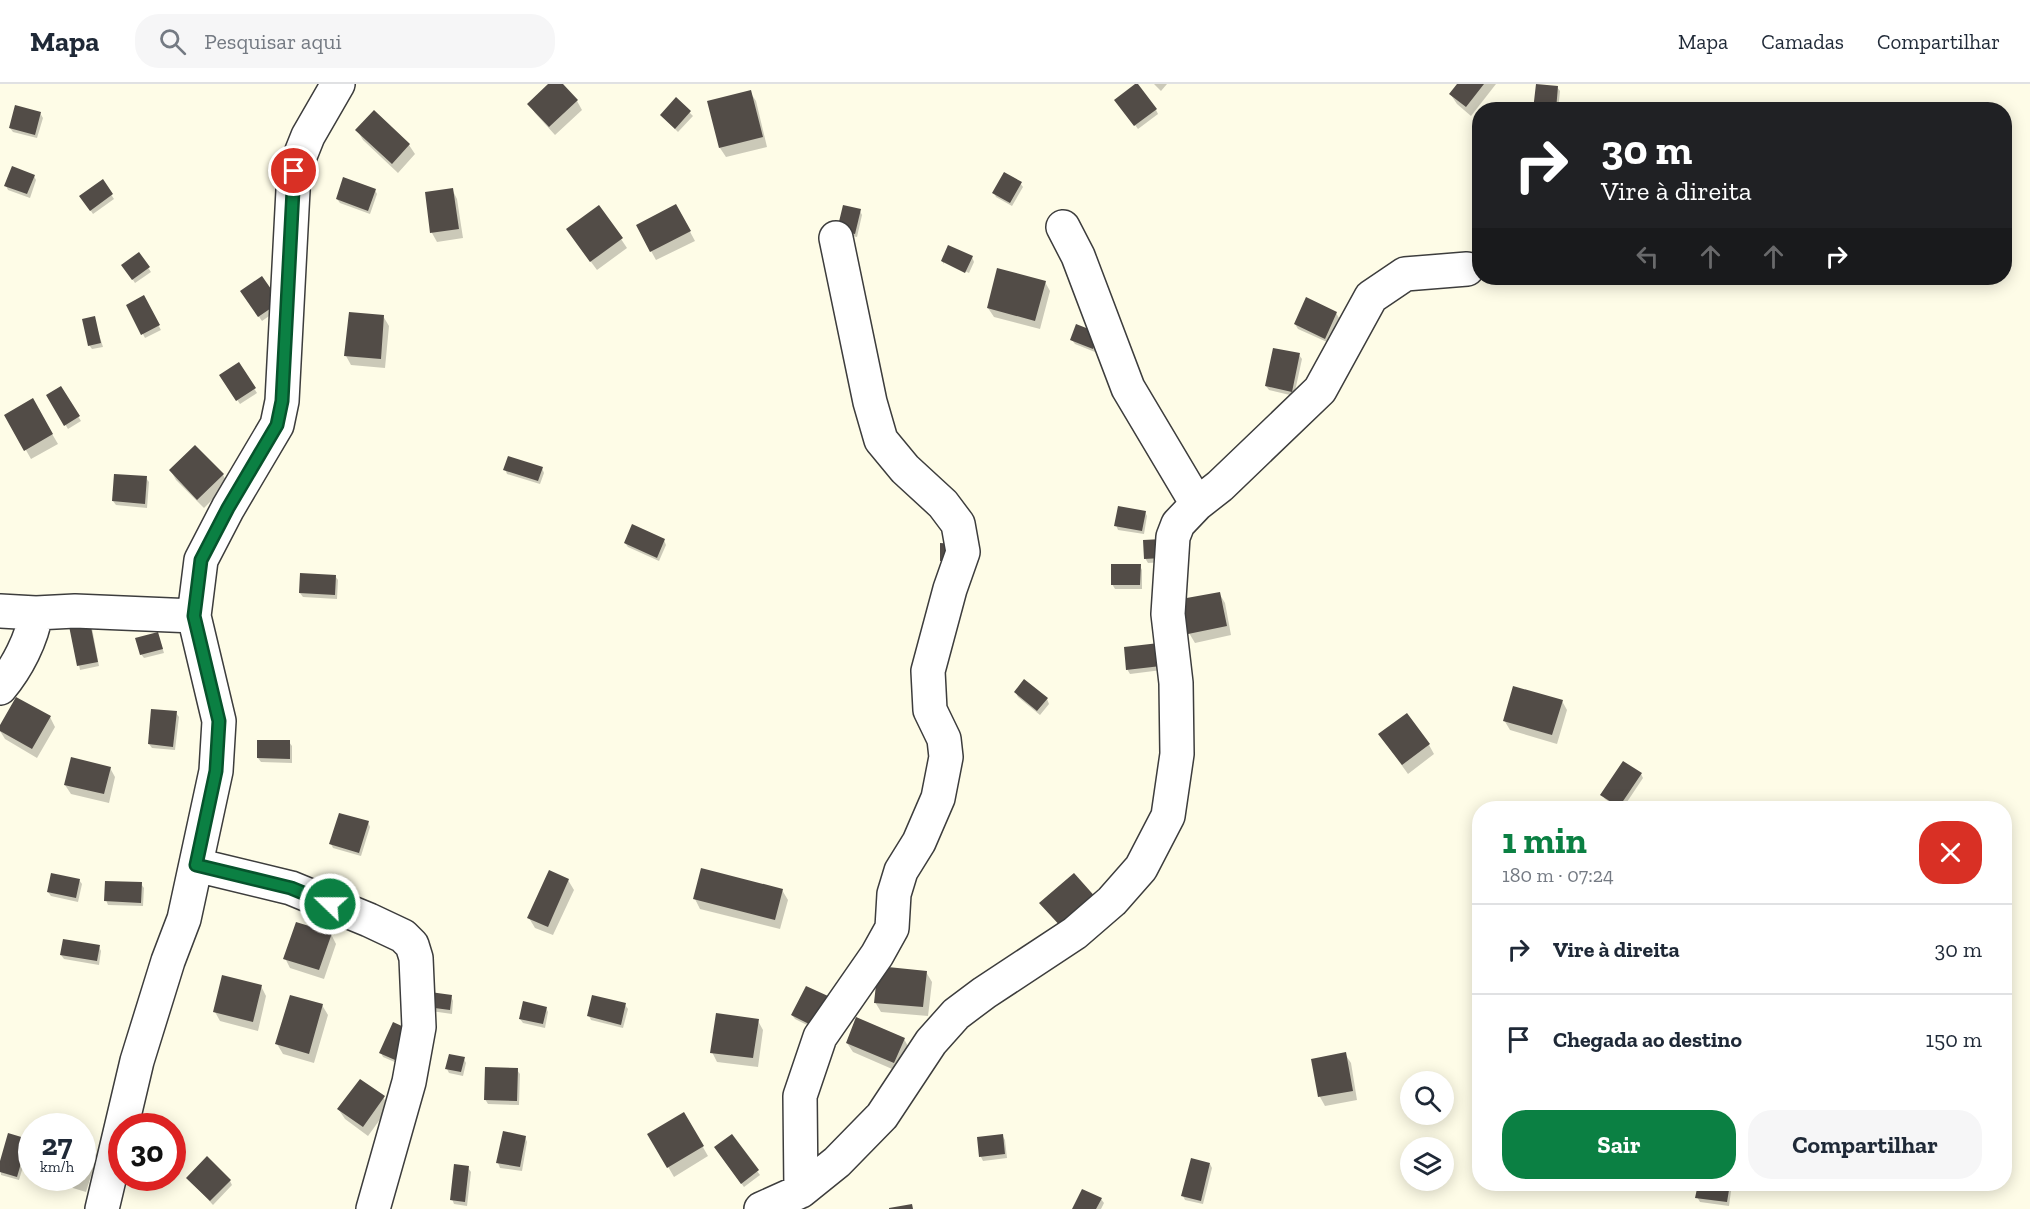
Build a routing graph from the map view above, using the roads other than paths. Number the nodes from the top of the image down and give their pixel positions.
1 (338, 84) edge
2 (1064, 228) dead end
3 (836, 238) dead end
4 (1467, 269) dead end
5 (1197, 504) junction
6 (0, 611) edge
7 (36, 613) junction
8 (194, 616) junction
9 (0, 688) edge
10 (196, 865) junction
11 (801, 1191) junction
12 (102, 1209) edge
13 (373, 1209) edge
14 (761, 1209) edge

1 - 8 street
2 - 5 street
3 - 11 street
4 - 5 street
5 - 11 street
6 - 7 street
7 - 8 street
7 - 9 street
8 - 10 street
10 - 12 street
10 - 13 street
11 - 14 street

